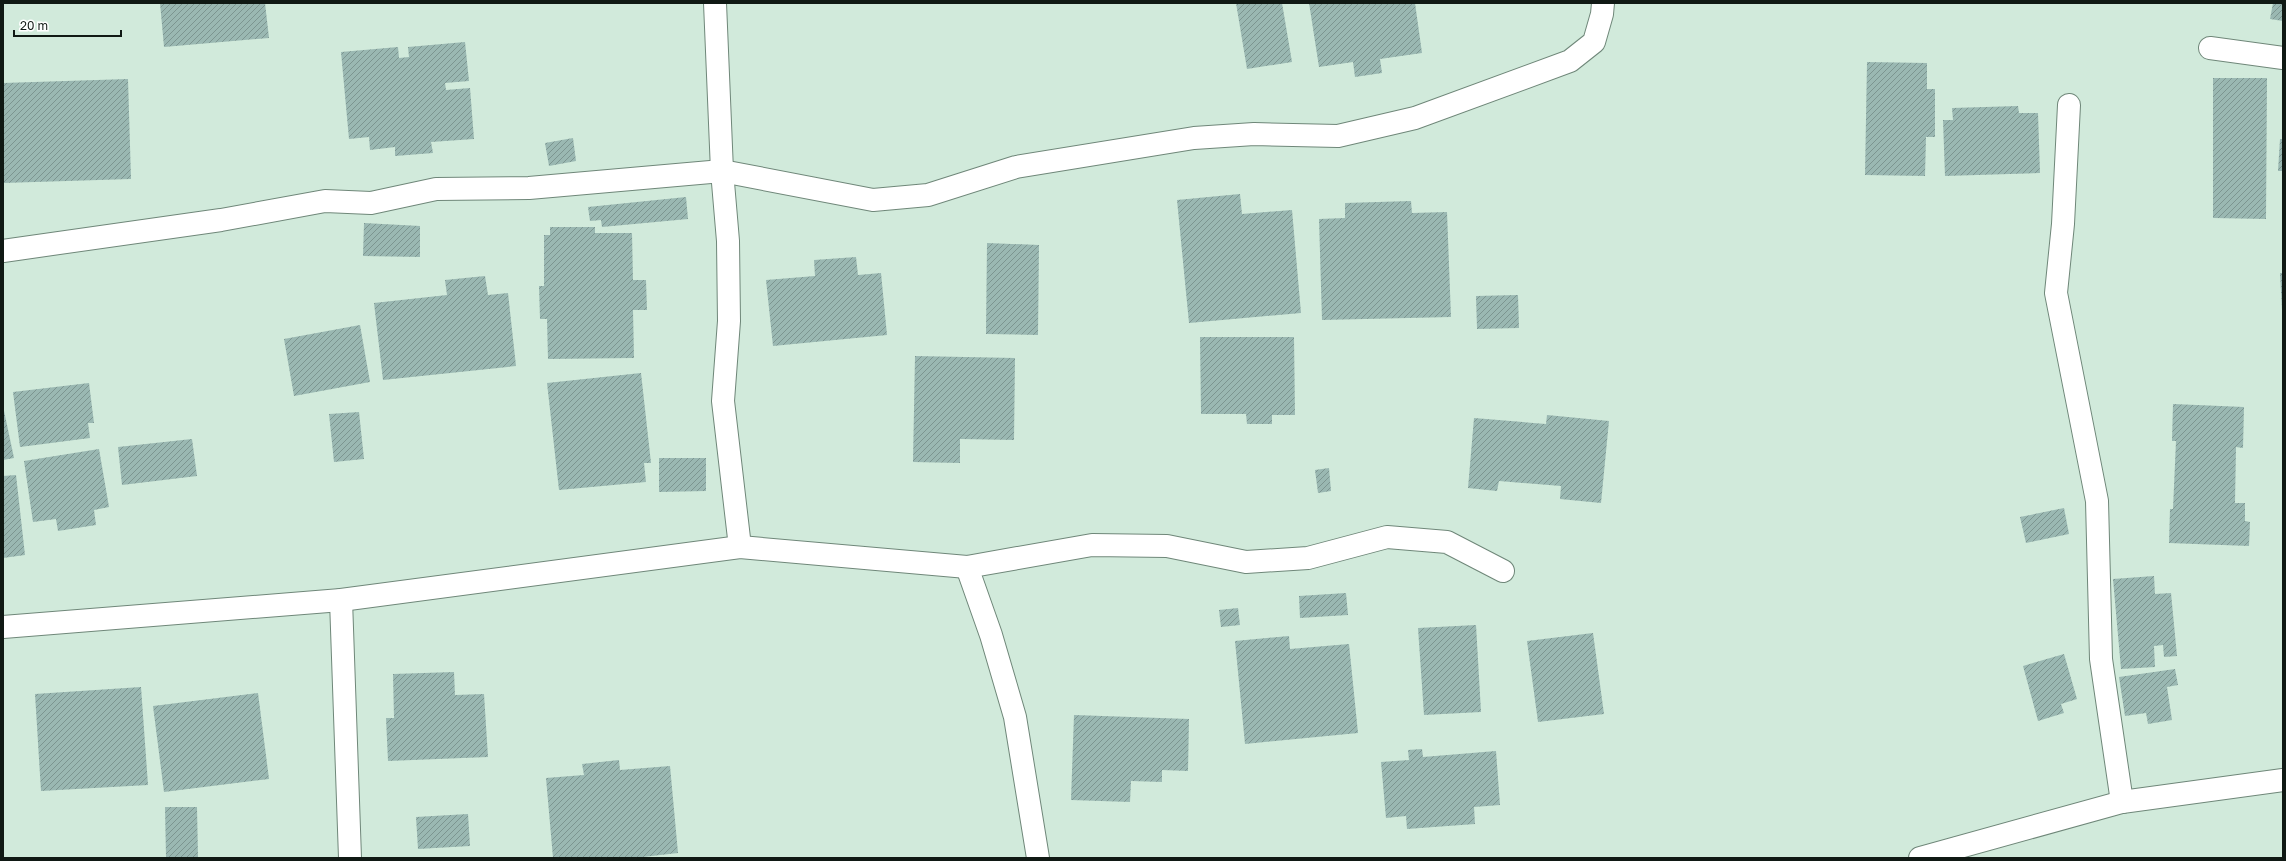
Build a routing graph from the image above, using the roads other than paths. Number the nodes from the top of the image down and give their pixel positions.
1 (715, 3) edge
2 (1603, 3) edge
3 (2210, 48) dead end
4 (2283, 58) edge
5 (2069, 105) dead end
6 (722, 171) junction
7 (3, 250) edge
8 (740, 547) junction
9 (968, 567) junction
10 (1504, 571) dead end
11 (341, 600) junction
12 (3, 627) edge
13 (2283, 780) edge
14 (2122, 802) junction
15 (350, 858) edge
16 (1038, 858) edge
17 (1920, 858) edge

1 - 6 street
2 - 6 street
3 - 4 street
5 - 14 street
6 - 7 street
6 - 8 street
8 - 9 street
8 - 11 street
9 - 10 street
9 - 16 street
11 - 12 street
11 - 15 street
13 - 14 street
14 - 17 street

